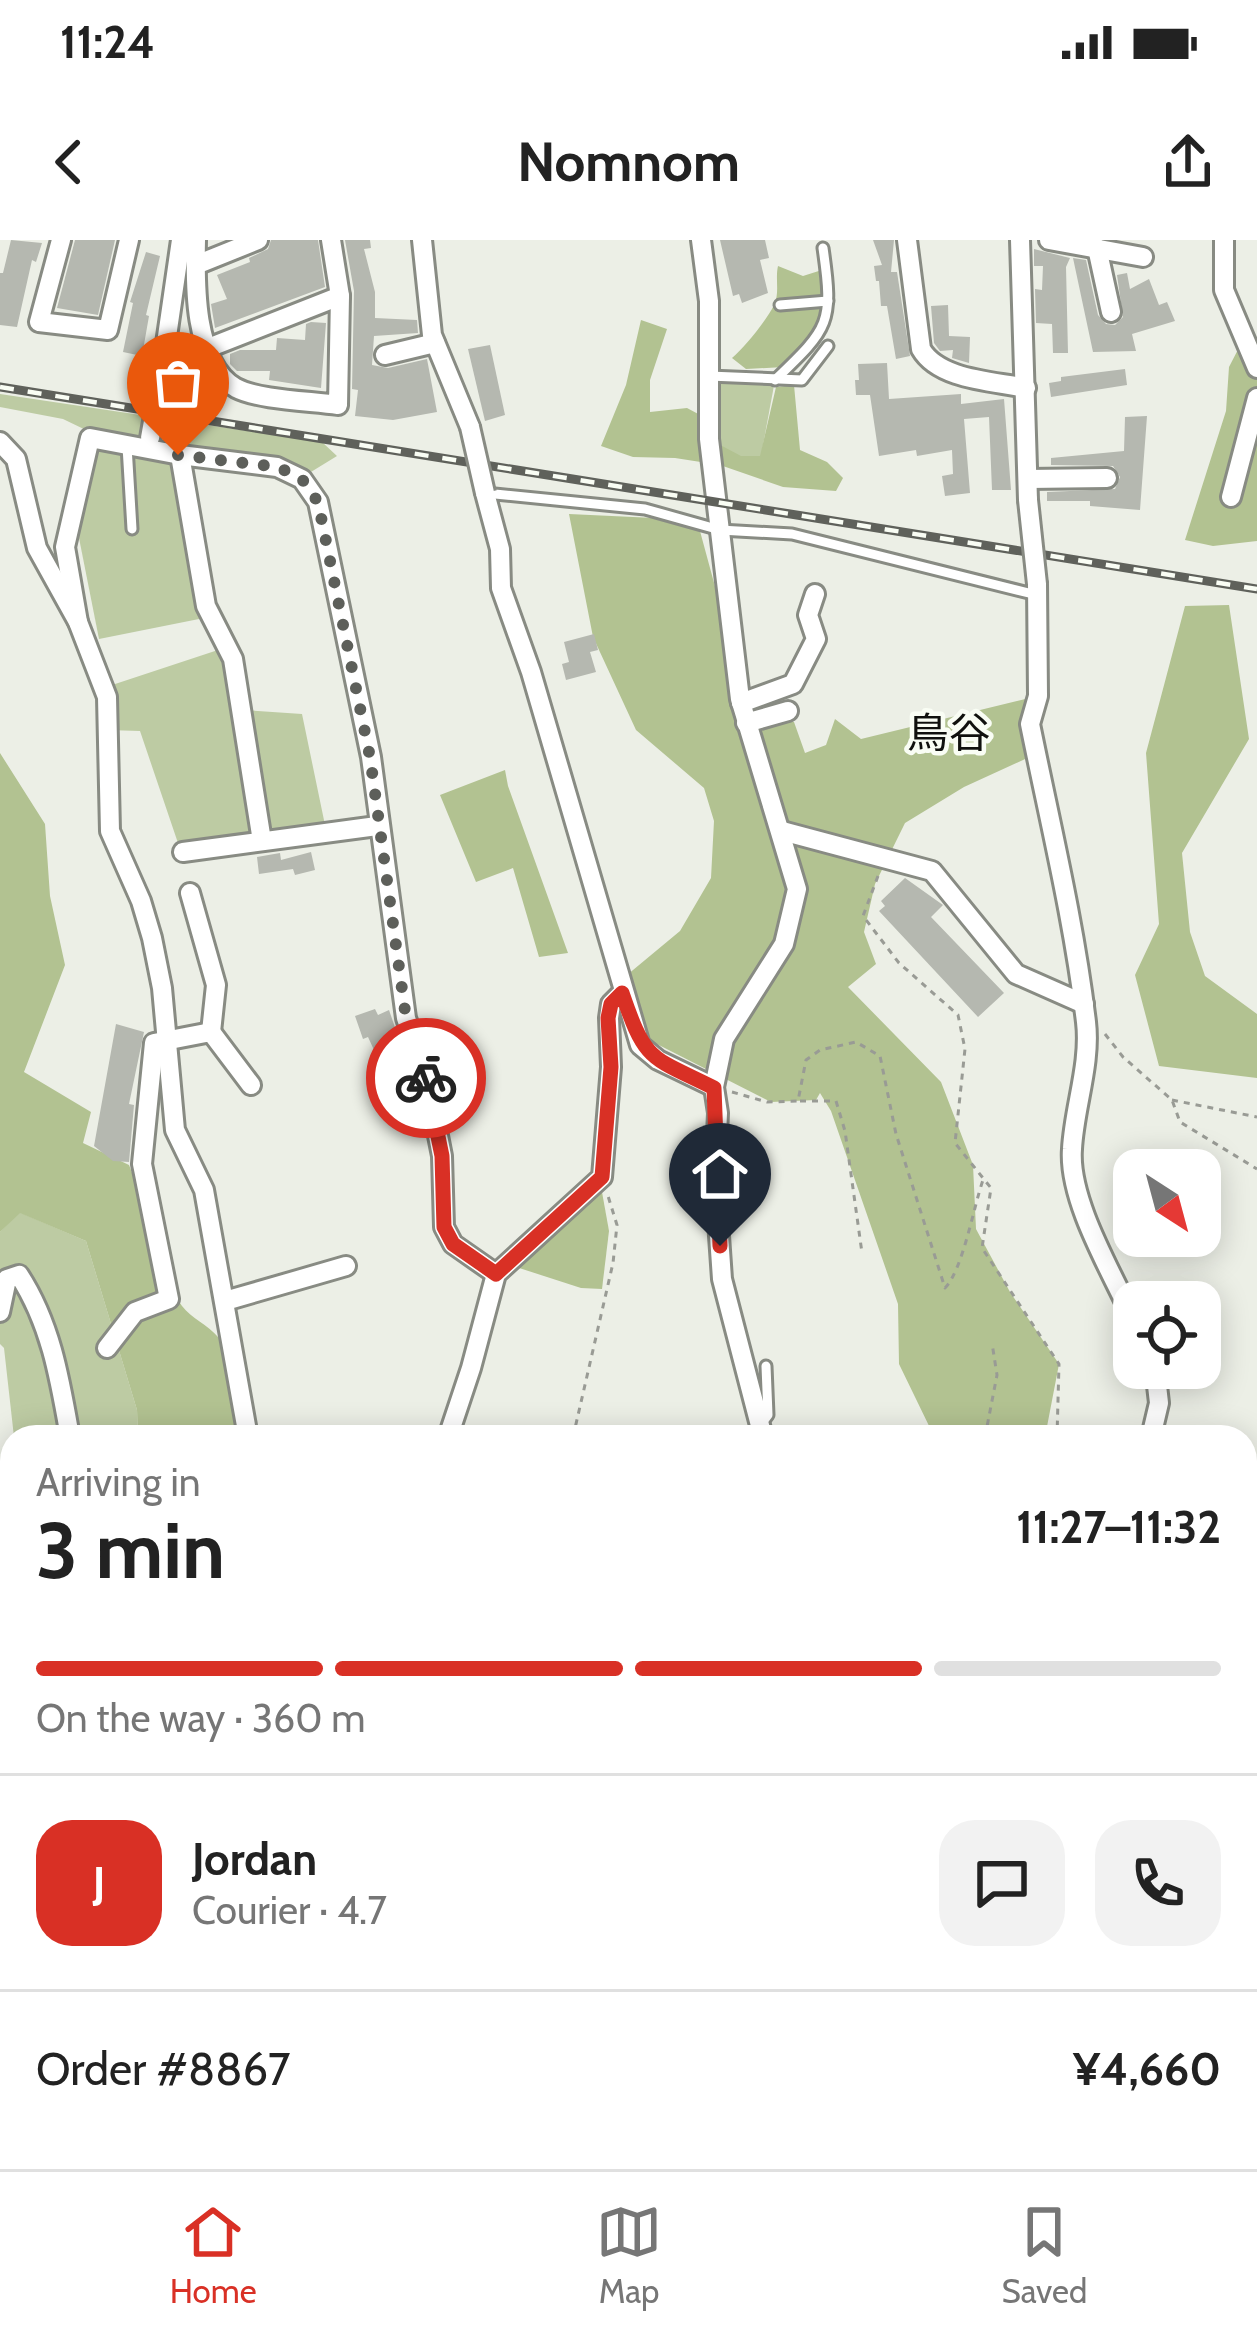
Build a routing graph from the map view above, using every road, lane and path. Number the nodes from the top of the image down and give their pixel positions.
1 (61, 240) edge
2 (129, 240) edge
3 (181, 240) edge
4 (196, 240) edge
5 (258, 240) edge
6 (331, 240) edge
7 (422, 240) edge
8 (701, 240) edge
9 (907, 240) edge
10 (1020, 240) edge
11 (1049, 240) edge
12 (1224, 240) edge
13 (824, 248) dead end
14 (1097, 248) junction
15 (1143, 256) dead end
16 (196, 265) junction
17 (340, 296) junction
18 (828, 301) junction
19 (781, 305) dead end
20 (1111, 312) dead end
21 (435, 343) junction
22 (828, 346) dead end
23 (208, 348) junction
24 (385, 355) dead end
25 (1257, 368) edge
26 (709, 376) junction
27 (775, 380) junction
28 (1026, 388) junction
29 (1257, 398) edge
30 (0, 442) edge
31 (141, 445) junction
32 (180, 455) junction
33 (1028, 478) junction
34 (1107, 478) dead end
35 (485, 493) junction
36 (1232, 496) dead end
37 (132, 529) dead end
38 (720, 530) junction
39 (1037, 589) junction
40 (814, 594) dead end
41 (78, 622) junction
42 (741, 703) junction
43 (788, 711) dead end
44 (746, 723) junction
45 (377, 826) junction
46 (782, 831) junction
47 (262, 842) junction
48 (183, 852) dead end
49 (885, 857) junction
50 (190, 892) dead end
51 (622, 993) junction
52 (1085, 1014) junction
53 (212, 1032) junction
54 (166, 1038) junction
55 (251, 1085) dead end
56 (714, 1088) junction
57 (1172, 1100) junction
58 (798, 1101) junction
59 (1257, 1117) edge
60 (1257, 1169) edge
61 (602, 1177) junction
62 (983, 1178) junction
63 (862, 1252) dead end
64 (346, 1266) dead end
65 (496, 1274) junction
66 (1116, 1281) edge
67 (225, 1300) junction
68 (0, 1312) edge
69 (992, 1342) dead end
70 (107, 1348) dead end
71 (766, 1366) dead end
72 (1157, 1389) edge
73 (68, 1425) edge
74 (246, 1425) edge
75 (452, 1425) edge
76 (576, 1425) edge
77 (759, 1425) edge
78 (764, 1425) edge
79 (988, 1425) edge
80 (1057, 1425) edge
81 (1154, 1425) edge

1 - 2 street
3 - 31 street, bridge
4 - 16 street
5 - 16 street
6 - 17 street
7 - 21 street
8 - 26 street
9 - 28 street
10 - 28 street
11 - 14 street
12 - 25 street
13 - 18 lane
14 - 15 street
14 - 20 street
16 - 23 street
17 - 23 street
17 - 23 street
18 - 19 lane
18 - 27 lane
21 - 24 street
21 - 35 street, bridge
22 - 27 lane
26 - 27 lane
26 - 38 street
28 - 33 street
29 - 36 street
30 - 41 street
31 - 32 street
31 - 37 lane
31 - 41 street
32 - 45 street
32 - 47 street
33 - 34 street
33 - 39 street, bridge
35 - 38 lane
35 - 51 street
38 - 39 lane
38 - 42 street
39 - 52 street
40 - 42 street
41 - 54 street
42 - 44 street
43 - 44 street
44 - 46 street
45 - 47 street
45 - 65 street
46 - 49 street
46 - 56 street
47 - 48 street
49 - 52 street
49 - 62 path
50 - 53 street
51 - 56 street
51 - 61 street
52 - 57 path
52 - 66 street
53 - 54 street
53 - 55 street
54 - 67 street
54 - 70 street
56 - 58 path
56 - 77 street
57 - 59 path
57 - 60 path
58 - 62 path
58 - 63 path
61 - 65 street
61 - 76 path
62 - 80 path
64 - 67 street
65 - 75 street
67 - 74 street
68 - 73 street
69 - 79 path
71 - 78 lane
72 - 81 street

